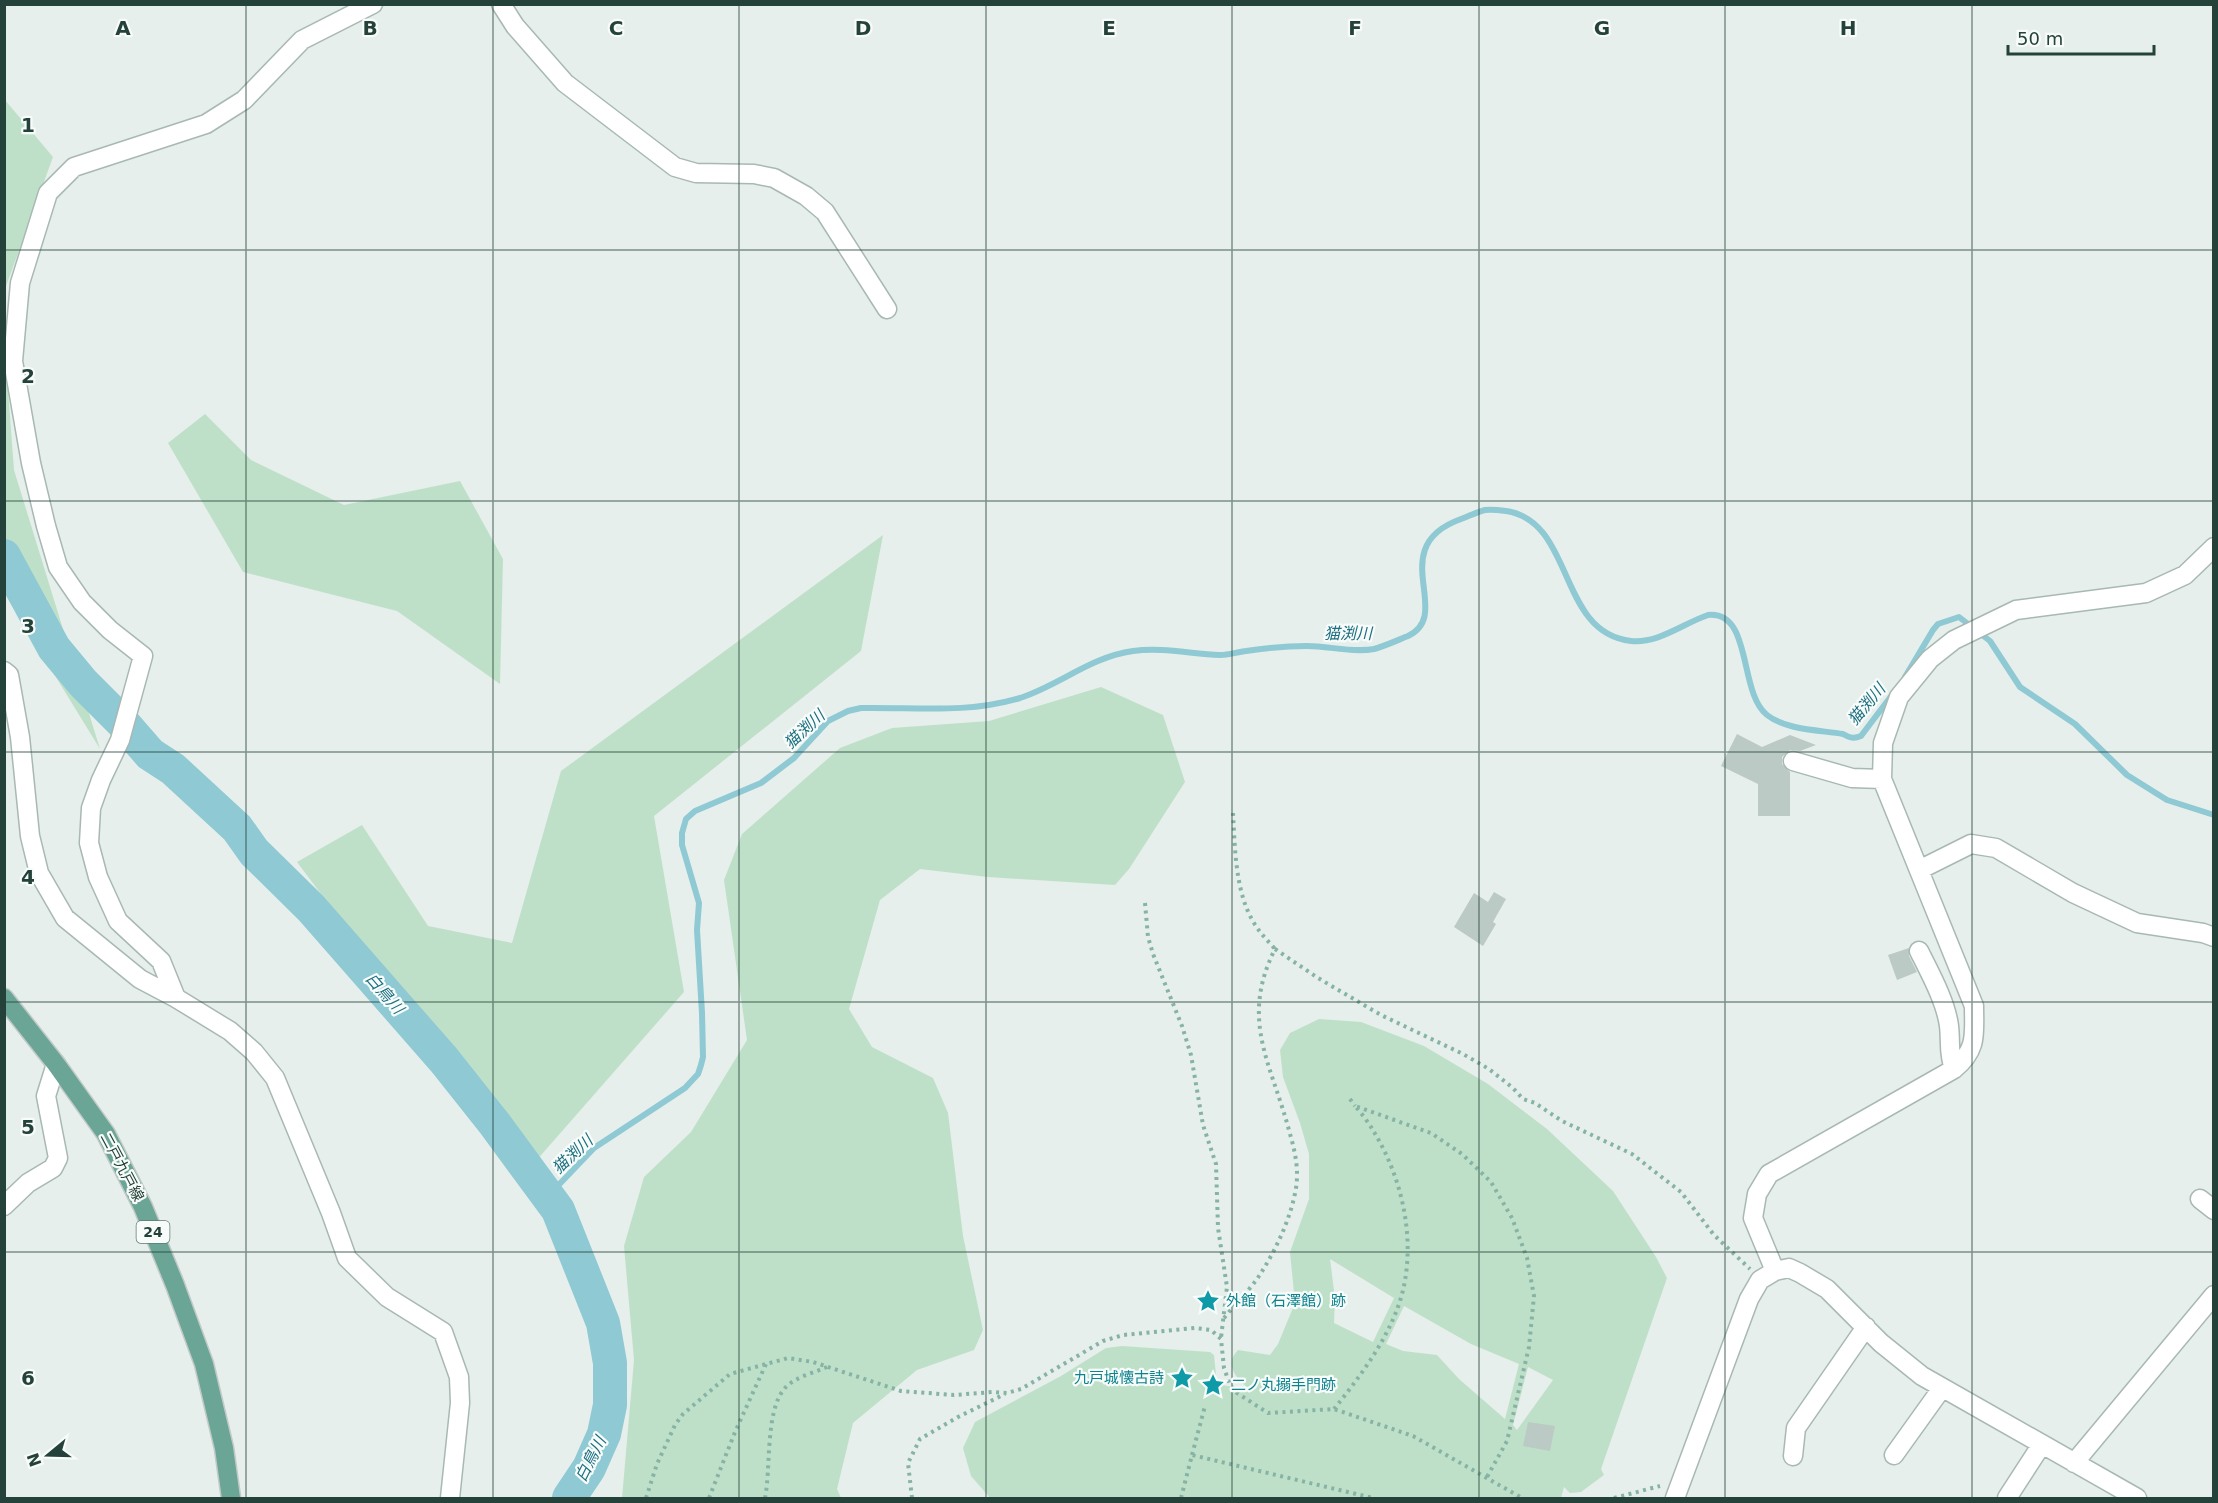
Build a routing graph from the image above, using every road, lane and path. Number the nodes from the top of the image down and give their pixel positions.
1 (373, 4) edge
2 (501, 4) edge
3 (887, 309) dead end
4 (2214, 547) edge
5 (4, 671) edge
6 (1793, 761) dead end
7 (1882, 779) junction
8 (1233, 813) dead end
9 (1919, 870) junction
10 (1145, 903) dead end
11 (2214, 937) edge
12 (1275, 949) junction
13 (1919, 951) dead end
14 (4, 998) edge
15 (176, 998) junction
16 (56, 1064) junction
17 (1954, 1069) junction
18 (1350, 1099) dead end
19 (1355, 1106) junction
20 (4, 1206) edge
21 (1767, 1275) junction
22 (2214, 1294) edge
23 (1224, 1318) junction
24 (1866, 1327) junction
25 (1221, 1339) junction
26 (767, 1363) junction
27 (827, 1367) junction
28 (1942, 1388) junction
29 (1007, 1393) junction
30 (1205, 1406) dead end
31 (1334, 1408) junction
32 (2042, 1444) junction
33 (1192, 1455) junction
34 (1894, 1455) dead end
35 (1793, 1456) dead end
36 (2074, 1463) junction
37 (1487, 1477) junction
38 (1682, 1479) junction
39 (231, 1498) edge
40 (450, 1498) edge
41 (646, 1498) edge
42 (709, 1498) edge
43 (765, 1498) edge
44 (912, 1498) edge
45 (1181, 1498) edge
46 (1373, 1498) edge
47 (1522, 1498) edge
48 (1614, 1498) edge
49 (1675, 1498) edge
50 (2007, 1498) edge
51 (2137, 1498) edge

1 - 15 street
2 - 3 street
4 - 7 street
5 - 15 street
6 - 7 street
7 - 9 street
8 - 12 path
9 - 11 street
9 - 17 street
10 - 23 path
12 - 21 path
12 - 23 path
13 - 17 street
14 - 16 main road, 二戸九戸線 / 24
15 - 40 street
16 - 20 street
16 - 39 main road, 二戸九戸線 / 24
17 - 21 street
18 - 19 path
19 - 31 path
19 - 37 path
21 - 24 street
21 - 38 street
22 - 36 street
23 - 25 path
24 - 28 street
24 - 35 street
25 - 29 path
25 - 31 path
26 - 27 path
26 - 41 path
26 - 42 path
27 - 29 path
27 - 43 path
28 - 32 street
28 - 34 street
29 - 44 path
30 - 33 path
31 - 37 path
32 - 36 street
32 - 50 street
33 - 45 path
33 - 46 path
36 - 51 street
37 - 47 path
38 - 48 path
38 - 49 street

